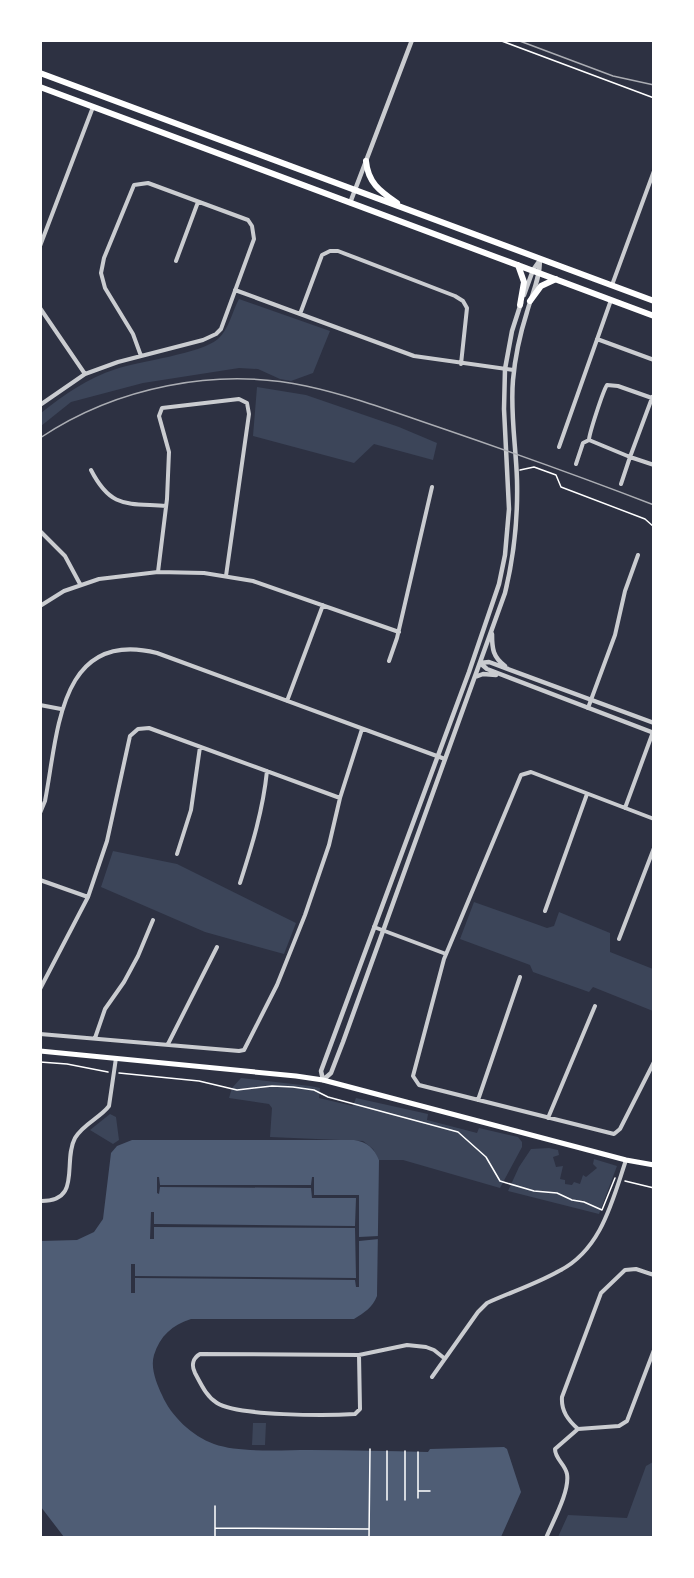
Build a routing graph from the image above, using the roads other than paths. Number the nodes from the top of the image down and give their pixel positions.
1 (412, 40) edge
2 (40, 73) edge
3 (40, 87) edge
4 (93, 107) junction
5 (366, 161) junction
6 (654, 171) edge
7 (355, 191) junction
8 (198, 202) junction
9 (350, 203) junction
10 (405, 209) junction
11 (40, 246) edge
12 (540, 260) junction
13 (176, 261) dead end
14 (518, 265) junction
15 (533, 270) junction
16 (540, 273) junction
17 (557, 279) junction
18 (611, 285) junction
19 (236, 290) junction
20 (611, 299) junction
21 (531, 301) junction
22 (654, 301) edge
23 (520, 305) junction
24 (40, 308) edge
25 (300, 314) junction
26 (654, 316) edge
27 (597, 339) junction
28 (141, 356) junction
29 (654, 360) edge
30 (461, 364) junction
31 (505, 369) junction
32 (514, 370) junction
33 (85, 374) junction
34 (653, 397) edge
35 (40, 405) edge
36 (589, 440) junction
37 (559, 447) dead end
38 (630, 457) junction
39 (576, 464) dead end
40 (654, 465) edge
41 (91, 470) dead end
42 (621, 484) dead end
43 (432, 487) dead end
44 (166, 506) junction
45 (40, 531) edge
46 (508, 537) junction
47 (515, 549) junction
48 (505, 555) junction
49 (638, 555) dead end
50 (158, 572) junction
51 (226, 576) junction
52 (80, 584) junction
53 (323, 605) junction
54 (40, 606) edge
55 (492, 629) junction
56 (399, 632) junction
57 (477, 649) junction
58 (389, 661) dead end
59 (480, 663) junction
60 (511, 670) junction
61 (469, 672) junction
62 (507, 677) junction
63 (474, 678) junction
64 (591, 700) junction
65 (287, 701) junction
66 (40, 705) edge
67 (61, 709) junction
68 (587, 709) junction
69 (654, 723) edge
70 (362, 729) junction
71 (653, 733) edge
72 (200, 747) junction
73 (437, 756) junction
74 (446, 760) junction
75 (267, 771) junction
76 (587, 794) junction
77 (340, 798) junction
78 (625, 808) junction
79 (40, 813) edge
80 (654, 819) edge
81 (654, 848) edge
82 (177, 854) dead end
83 (40, 880) edge
84 (240, 883) dead end
85 (88, 897) junction
86 (545, 910) dead end
87 (153, 920) dead end
88 (375, 927) junction
89 (384, 931) junction
90 (619, 939) dead end
91 (217, 947) dead end
92 (446, 954) junction
93 (520, 977) dead end
94 (40, 989) edge
95 (595, 1006) dead end
96 (40, 1034) edge
97 (95, 1038) junction
98 (168, 1044) junction
99 (40, 1051) edge
100 (116, 1058) junction
101 (654, 1062) edge
102 (323, 1080) junction
103 (478, 1100) junction
104 (548, 1118) junction
105 (626, 1160) junction
106 (653, 1166) edge
107 (40, 1201) edge
108 (654, 1275) edge
109 (654, 1350) edge
110 (359, 1355) junction
111 (444, 1359) junction
112 (432, 1377) dead end
113 (578, 1428) junction
114 (546, 1538) edge

1 - 5 street
2 - 7 highway
3 - 4 highway
4 - 9 highway
4 - 11 street
5 - 7 street
5 - 10 highway
6 - 18 street
7 - 9 street
7 - 10 highway
8 - 13 street
8 - 19 street
8 - 28 street
9 - 14 highway
10 - 12 highway
12 - 15 street
12 - 16 street
12 - 18 highway
14 - 15 highway
14 - 23 highway
15 - 16 highway
15 - 23 street
16 - 17 highway
16 - 21 street
17 - 20 highway
17 - 21 highway
18 - 22 highway
19 - 25 street
19 - 28 street
20 - 26 highway
20 - 27 street
21 - 32 street
23 - 31 street
24 - 33 street
25 - 30 street
25 - 30 street
27 - 29 street
27 - 37 street
28 - 33 street
30 - 31 street
31 - 32 street
31 - 46 street
32 - 47 street
33 - 35 street
34 - 36 street
34 - 38 street
36 - 38 street
36 - 39 street
38 - 40 street
38 - 42 street
41 - 44 street
43 - 56 street
44 - 50 street
44 - 51 street
45 - 52 street
46 - 47 street
46 - 48 street
47 - 48 street
47 - 55 street
48 - 57 street
49 - 64 street
50 - 51 street
50 - 52 street
51 - 53 street
52 - 54 street
53 - 56 street
53 - 65 street
55 - 59 street
55 - 60 street
56 - 58 street
57 - 59 street
57 - 61 street
59 - 60 street
59 - 61 street
59 - 62 street
59 - 63 street
60 - 64 street
61 - 73 street
62 - 63 street
62 - 68 street
63 - 74 street
64 - 68 street
64 - 69 street
65 - 67 street
65 - 70 street
66 - 67 street
67 - 79 street
68 - 71 street
70 - 73 street
70 - 77 street
71 - 78 street
72 - 75 street
72 - 82 street
72 - 85 street
73 - 74 street
73 - 88 street
74 - 89 street
75 - 77 street
75 - 84 street
76 - 78 street
76 - 86 street
76 - 92 street
77 - 98 street
78 - 80 street
81 - 90 street
83 - 85 street
85 - 94 street
87 - 97 street
88 - 89 street
88 - 102 street
89 - 92 street
89 - 102 street
91 - 98 street
92 - 103 street
93 - 103 street
95 - 104 street
96 - 97 street
97 - 98 street
99 - 100 main road
100 - 102 main road
100 - 107 street
101 - 104 street
102 - 105 main road
103 - 104 street
105 - 106 main road
105 - 111 street
108 - 113 street
109 - 113 street
110 - 110 street
110 - 111 street
111 - 112 street
113 - 114 street

